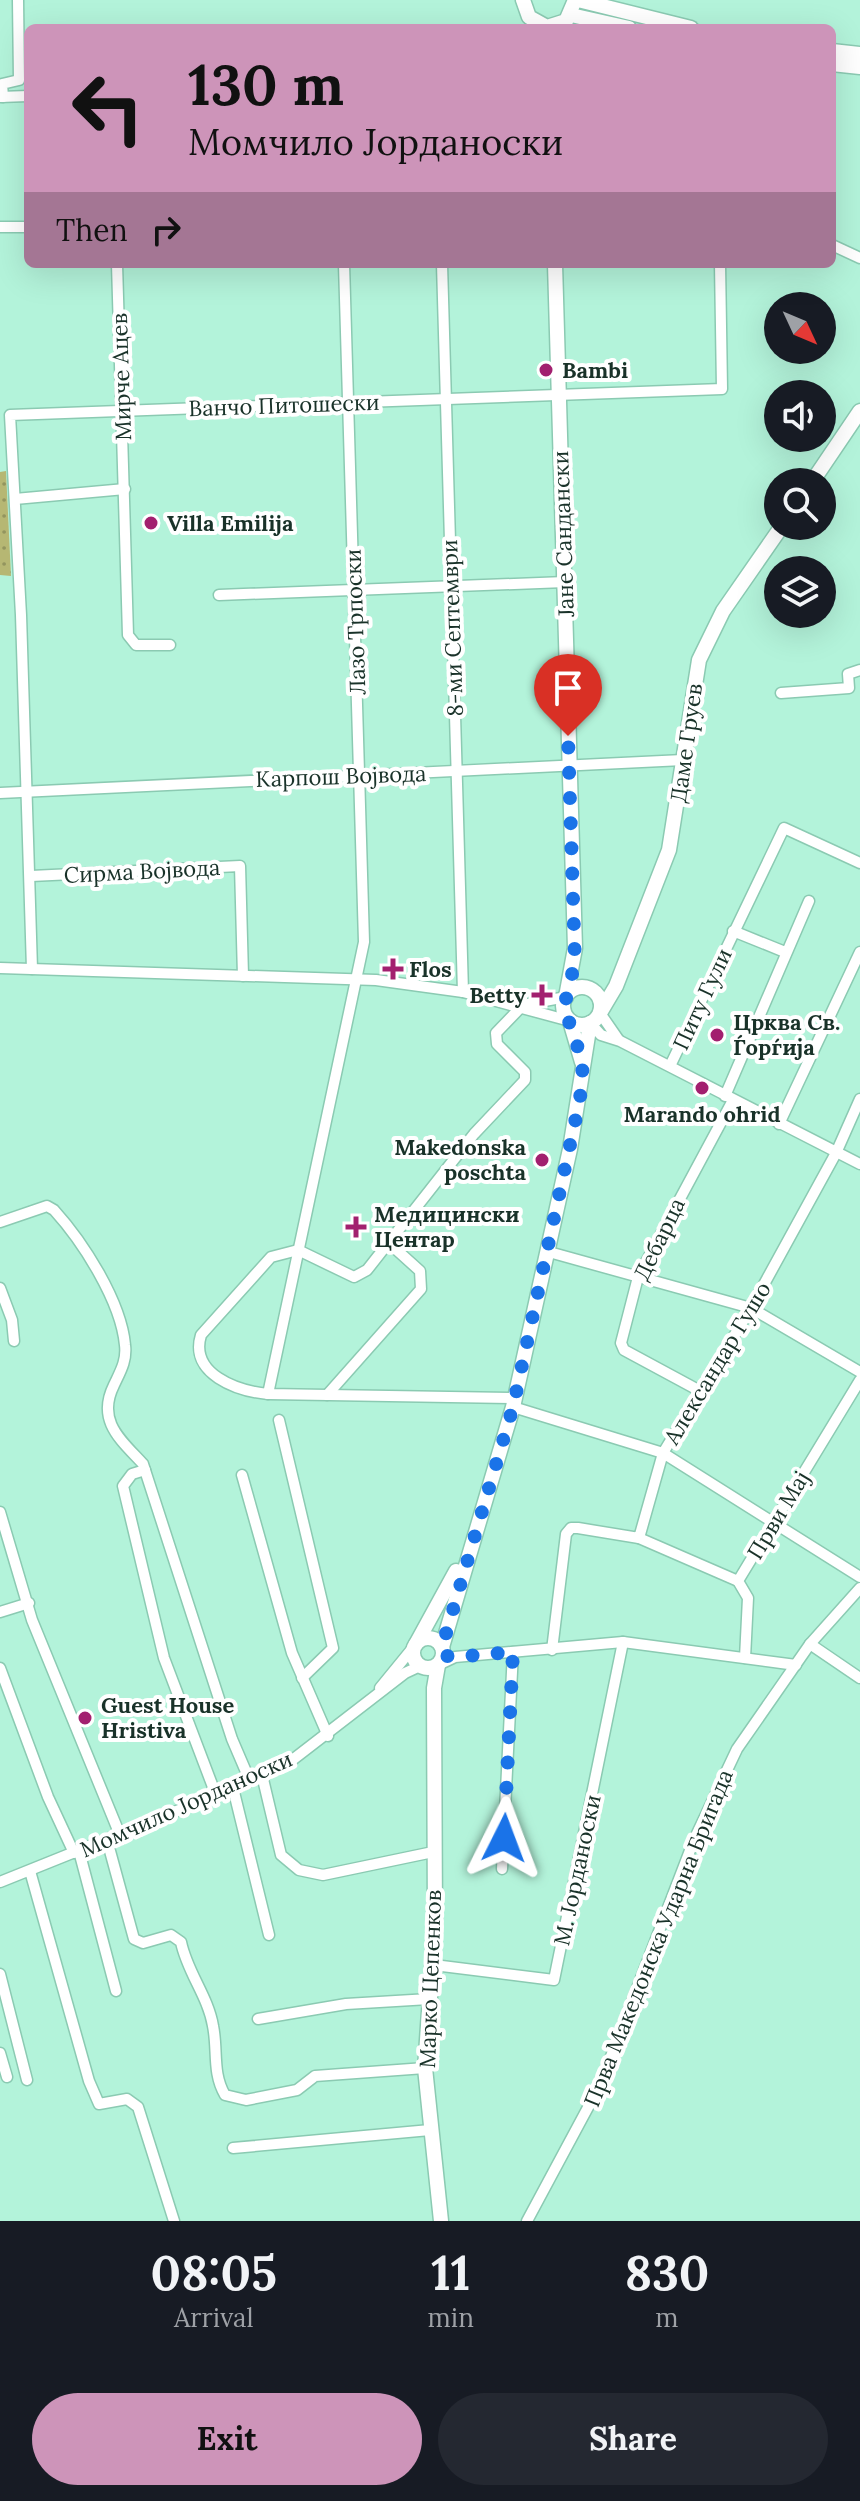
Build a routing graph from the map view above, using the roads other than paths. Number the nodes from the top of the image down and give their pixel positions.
1 (18, 0) edge
2 (520, 1) edge
3 (575, 5) edge
4 (544, 24) edge
5 (553, 24) edge
6 (620, 24) edge
7 (671, 24) edge
8 (836, 51) edge
9 (860, 54) edge
10 (836, 64) edge
11 (860, 67) edge
12 (24, 96) edge
13 (1, 97) edge
14 (0, 227) edge
15 (24, 227) edge
16 (836, 247) edge
17 (860, 258) edge
18 (117, 268) edge
19 (344, 268) edge
20 (442, 268) edge
21 (555, 268) edge
22 (720, 268) edge
23 (558, 395) junction
24 (445, 400) junction
25 (348, 402) junction
26 (123, 409) junction
27 (860, 411) edge
28 (5, 430) edge
29 (821, 468) edge
30 (125, 489) junction
31 (15, 499) junction
32 (772, 540) edge
33 (565, 582) junction
34 (451, 585) junction
35 (354, 590) junction
36 (219, 595) dead end
37 (170, 645) dead end
38 (860, 670) edge
39 (781, 693) dead end
40 (683, 760) junction
41 (569, 767) junction
42 (457, 771) junction
43 (359, 775) junction
44 (25, 791) junction
45 (0, 793) edge
46 (860, 863) edge
47 (31, 876) junction
48 (809, 901) dead end
49 (733, 931) junction
50 (785, 952) junction
51 (860, 952) edge
52 (575, 962) junction
53 (0, 968) edge
54 (32, 969) junction
55 (619, 974) junction
56 (243, 976) junction
57 (357, 978) junction
58 (588, 988) junction
59 (463, 992) junction
60 (566, 997) junction
61 (523, 1005) junction
62 (595, 1018) junction
63 (570, 1021) junction
64 (608, 1038) junction
65 (620, 1041) junction
66 (587, 1048) junction
67 (583, 1063) junction
68 (670, 1066) junction
69 (729, 1098) junction
70 (860, 1099) edge
71 (779, 1124) junction
72 (836, 1153) junction
73 (860, 1164) edge
74 (0, 1222) edge
75 (389, 1243) junction
76 (298, 1250) junction
77 (549, 1252) junction
78 (638, 1277) junction
79 (0, 1288) edge
80 (751, 1308) junction
81 (14, 1341) dead end
82 (860, 1372) edge
83 (860, 1380) edge
84 (700, 1391) junction
85 (268, 1394) junction
86 (327, 1395) junction
87 (514, 1402) junction
88 (279, 1420) dead end
89 (663, 1453) junction
90 (145, 1470) junction
91 (242, 1475) dead end
92 (0, 1512) edge
93 (775, 1521) junction
94 (639, 1538) junction
95 (473, 1539) junction
96 (860, 1577) edge
97 (738, 1581) junction
98 (860, 1588) edge
99 (29, 1603) junction
100 (0, 1612) edge
101 (623, 1642) junction
102 (416, 1644) junction
103 (810, 1644) junction
104 (552, 1650) junction
105 (513, 1652) junction
106 (745, 1658) junction
107 (437, 1659) junction
108 (796, 1665) junction
109 (0, 1668) edge
110 (302, 1678) junction
111 (860, 1678) edge
112 (374, 1696) junction
113 (328, 1736) junction
114 (262, 1775) junction
115 (250, 1781) junction
116 (233, 1788) junction
117 (216, 1795) junction
118 (120, 1835) junction
119 (107, 1840) junction
120 (76, 1852) junction
121 (433, 1852) junction
122 (502, 1869) dead end
123 (30, 1871) junction
124 (0, 1882) edge
125 (269, 1935) dead end
126 (434, 1965) junction
127 (0, 1974) edge
128 (116, 1991) dead end
129 (429, 1999) junction
130 (258, 2019) dead end
131 (0, 2053) edge
132 (425, 2068) junction
133 (7, 2077) dead end
134 (27, 2080) dead end
135 (430, 2130) junction
136 (233, 2148) dead end
137 (174, 2221) edge
138 (441, 2221) edge
139 (527, 2221) edge

1 - 13 street
2 - 4 street
3 - 5 street
3 - 6 street
3 - 7 street
8 - 9 street
10 - 11 street
12 - 13 street
14 - 15 street
16 - 17 street
18 - 26 street, Мирче Ацев
19 - 25 street, Лазо Трпоски
20 - 24 street, 8-ми Септември
21 - 23 street, Јане Сандански
22 - 23 street
23 - 24 street, Ванчо Питошески
23 - 33 street, Јане Сандански
24 - 25 street, Ванчо Питошески
24 - 34 street, 8-ми Септември
25 - 26 street, Ванчо Питошески
25 - 35 street, Лазо Трпоски
26 - 28 street, Ванчо Питошески
26 - 30 street, Мирче Ацев
27 - 29 street
28 - 31 street
30 - 31 street
30 - 37 street, Мирче Ацев
31 - 44 street
32 - 40 street, Даме Груев
33 - 34 street
33 - 41 street, Јане Сандански
34 - 35 street
34 - 42 street, 8-ми Септември
35 - 36 street
35 - 43 street, Лазо Трпоски
38 - 39 street
40 - 41 street, Карпош Војвода
40 - 55 street, Даме Груев
41 - 42 street, Карпош Војвода
41 - 52 street, Јане Сандански
42 - 43 street, Карпош Војвода
42 - 59 street, 8-ми Септември
43 - 44 street, Карпош Војвода
43 - 57 street, Лазо Трпоски
44 - 45 street, Карпош Војвода
44 - 47 street
46 - 49 street, Питу Гули
47 - 54 street
47 - 56 street, Сирма Војвода
48 - 50 street
49 - 50 street, Питу Гули
49 - 68 street, Питу Гули
50 - 69 street
51 - 71 street
52 - 58 street, Јане Сандански
52 - 60 street, Јане Сандански
53 - 54 street
54 - 56 street
55 - 58 street
55 - 62 street, Даме Груев
56 - 57 street
57 - 59 street
57 - 76 street, Лазо Трпоски
58 - 60 street
58 - 62 street
59 - 61 street
60 - 61 street
60 - 63 street
61 - 63 street
61 - 75 street
62 - 63 street
62 - 64 street
62 - 65 street
62 - 66 street
63 - 67 street
64 - 65 street, Питу Гули
64 - 66 street
65 - 68 street, Питу Гули
66 - 67 street
67 - 77 street
68 - 69 street, Питу Гули
69 - 71 street, Питу Гули
69 - 78 street, Дебарца
70 - 72 street
71 - 72 street, Питу Гули
72 - 73 street, Питу Гули
72 - 80 street, Александар Гушо
74 - 90 street
75 - 76 street
75 - 86 street
76 - 85 street, Лазо Трпоски
76 - 85 street
77 - 78 street
77 - 87 street
78 - 80 street
78 - 84 street, Дебарца
79 - 81 street
80 - 82 street
80 - 84 street, Александар Гушо
83 - 93 street, Први Мај
84 - 89 street, Александар Гушо
85 - 86 street
86 - 87 street
87 - 89 street
87 - 95 street
88 - 110 street
89 - 93 street
89 - 94 street, Александар Гушо
90 - 115 street
90 - 117 street
91 - 110 street
92 - 99 street
93 - 96 street
93 - 97 street, Први Мај
94 - 97 street
94 - 104 street
95 - 102 street
95 - 107 street
97 - 106 street, Први Мај
98 - 103 street, Прва Македонска Ударна Бригада
99 - 100 street
99 - 118 street
101 - 104 street
101 - 106 street
101 - 126 street, М. Јорданоски
102 - 107 street
102 - 107 street
102 - 112 street
103 - 108 street, Прва Македонска Ударна Бригада
103 - 111 street
104 - 105 street
105 - 107 street
105 - 122 street
106 - 108 street
107 - 112 street
107 - 121 street, Марко Цепенков
108 - 139 street, Прва Македонска Ударна Бригада
109 - 120 street
110 - 113 street
112 - 113 street, Момчило Јорданоски
113 - 114 street, Момчило Јорданоски
114 - 115 street, Момчило Јорданоски
114 - 121 street
115 - 116 street, Момчило Јорданоски
116 - 117 street, Момчило Јорданоски
116 - 125 street
117 - 118 street, Момчило Јорданоски
118 - 119 street, Момчило Јорданоски
119 - 120 street, Момчило Јорданоски
119 - 132 street
120 - 123 street, Момчило Јорданоски
120 - 128 street
121 - 126 street, Марко Цепенков
123 - 124 street, Момчило Јорданоски
123 - 137 street
126 - 129 street, Марко Цепенков
127 - 134 street
129 - 130 street
129 - 132 street, Марко Цепенков
131 - 133 street
132 - 135 street, Марко Цепенков
135 - 136 street
135 - 138 street, Марко Цепенков

